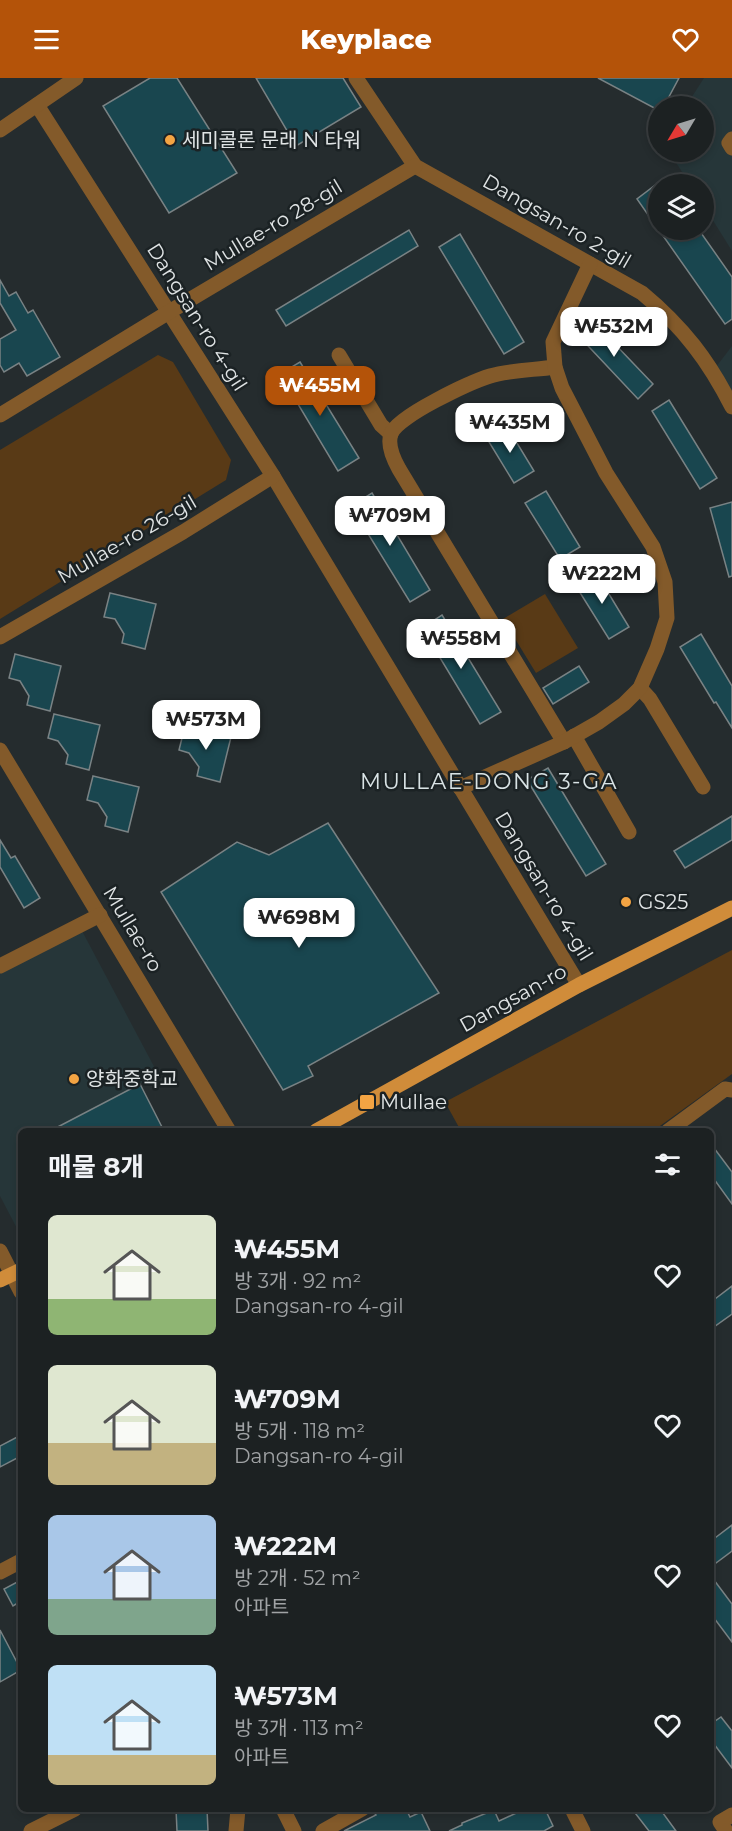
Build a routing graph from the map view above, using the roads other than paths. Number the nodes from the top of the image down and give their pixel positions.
1 (76, 78) edge
2 (356, 78) edge
3 (37, 105) junction
4 (0, 130) edge
5 (732, 139) edge
6 (732, 148) edge
7 (415, 166) junction
8 (590, 264) junction
9 (169, 312) junction
10 (339, 355) dead end
11 (555, 367) junction
12 (732, 407) edge
13 (0, 415) edge
14 (391, 434) junction
15 (273, 476) junction
16 (0, 637) edge
17 (640, 688) junction
18 (569, 739) junction
19 (0, 750) edge
20 (703, 787) dead end
21 (460, 788) junction
22 (629, 832) dead end
23 (732, 908) edge
24 (100, 915) junction
25 (0, 966) edge
26 (579, 985) junction
27 (732, 1090) edge
28 (227, 1128) edge
29 (321, 1128) edge
30 (672, 1128) edge
31 (0, 1251) edge
32 (11, 1275) edge
33 (18, 1563) edge
34 (0, 1572) edge
35 (69, 1812) edge
36 (238, 1812) edge
37 (284, 1812) edge
38 (357, 1812) edge
39 (573, 1812) edge
40 (732, 1815) edge
41 (579, 1830) edge
42 (32, 1831) edge
43 (236, 1831) edge
44 (294, 1831) edge
45 (323, 1831) edge
46 (726, 1831) edge

1 - 3 street
2 - 7 street, Dangsan-ro 2-gil
3 - 4 street
3 - 9 street, Dangsan-ro 4-gil
5 - 6 street
7 - 8 street, Dangsan-ro 2-gil
7 - 9 street, Mullae-ro 28-gil
8 - 11 street
8 - 12 street, Dangsan-ro 2-gil
9 - 13 street, Mullae-ro 28-gil
9 - 15 street, Dangsan-ro 4-gil
10 - 14 street
11 - 14 street
11 - 17 street
14 - 18 street
15 - 16 street, Mullae-ro 26-gil
15 - 21 street, Dangsan-ro 4-gil
17 - 18 street
17 - 20 street
18 - 21 street
18 - 22 street
19 - 24 street, Mullae-ro
21 - 26 street, Dangsan-ro 4-gil
23 - 26 main road, Dangsan-ro
24 - 25 street
24 - 28 street, Mullae-ro
26 - 29 main road, Dangsan-ro
27 - 30 street
31 - 32 street
33 - 34 street
35 - 42 street
36 - 43 street
37 - 44 street
38 - 45 street
39 - 41 street
40 - 46 street

